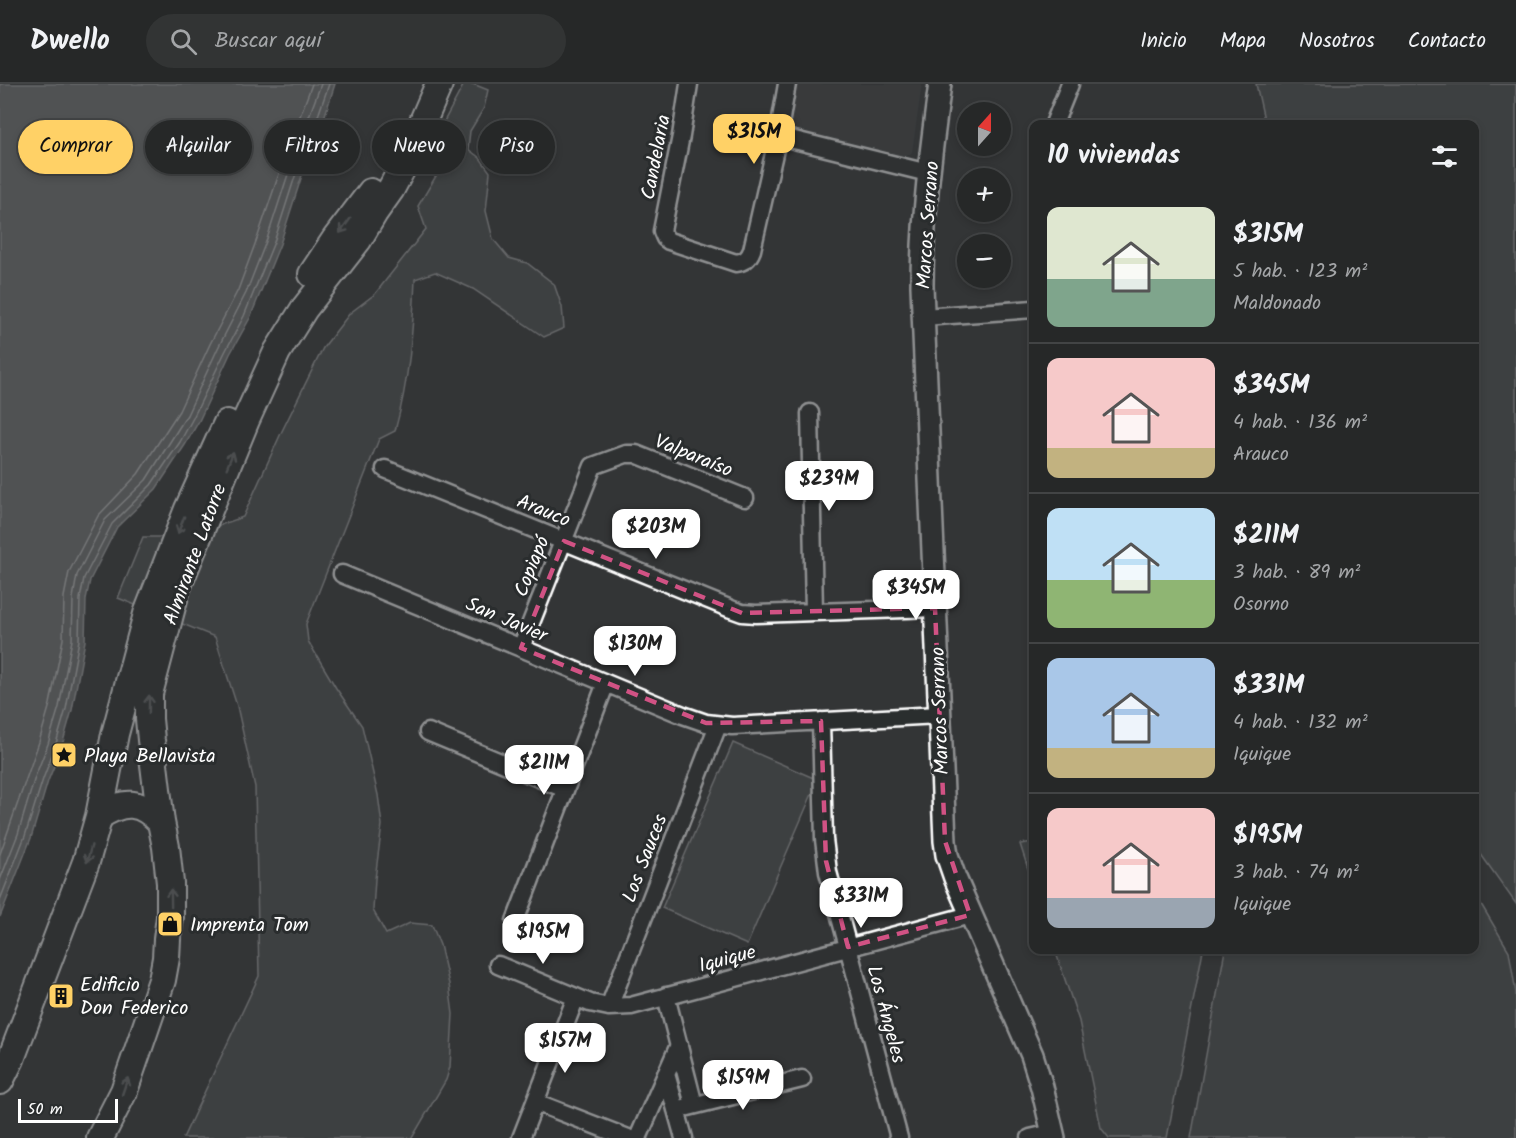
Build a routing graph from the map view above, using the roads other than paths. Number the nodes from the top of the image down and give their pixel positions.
1 (424, 84) edge
2 (439, 84) edge
3 (689, 84) edge
4 (787, 84) edge
5 (940, 84) edge
6 (1070, 84) edge
7 (1056, 120) edge
8 (778, 136) junction
9 (928, 173) junction
10 (1029, 309) edge
11 (923, 317) junction
12 (810, 413) dead end
13 (593, 466) joint
14 (386, 469) dead end
15 (745, 498) dead end
16 (564, 541) junction
17 (342, 574) dead end
18 (935, 608) junction
19 (814, 612) junction
20 (521, 648) junction
21 (606, 683) junction
22 (939, 715) junction
23 (821, 721) junction
24 (718, 725) junction
25 (428, 732) dead end
26 (111, 758) junction
27 (155, 774) junction
28 (565, 789) junction
29 (99, 816) junction
30 (161, 822) junction
31 (970, 915) junction
32 (515, 921) dead end
33 (848, 948) junction
34 (498, 965) dead end
35 (666, 996) junction
36 (576, 997) junction
37 (609, 1007) junction
38 (679, 1045) junction
39 (666, 1074) junction
40 (802, 1079) dead end
41 (0, 1081) edge
42 (535, 1102) junction
43 (694, 1105) junction
44 (676, 1110) junction
45 (1053, 1136) edge
46 (100, 1138) edge
47 (521, 1138) edge
48 (628, 1138) edge
49 (638, 1138) edge
50 (684, 1138) edge
51 (899, 1138) edge
52 (1030, 1138) edge

1 -> 26 main road, Almirante Latorre
27 -> 2 main road, Almirante Latorre
3 - 8 street, Candelaria
4 - 8 street
5 - 9 street, Marcos Serrano
6 - 7 street
8 - 9 street
9 - 11 street, Marcos Serrano
10 - 11 street
11 - 18 street, Marcos Serrano
12 - 19 street
13 - 15 street, Valparaíso
13 - 16 street, Copiapó
14 - 16 street, Arauco
16 - 19 street, Arauco
16 - 20 street, Copiapó
17 - 20 street, San Javier
18 - 19 street, Arauco
18 - 22 street, Marcos Serrano
20 - 21 street, San Javier
21 - 24 street, San Javier
21 - 28 street
22 - 23 street, San Javier
22 - 31 street, Marcos Serrano
23 - 24 street, San Javier
23 - 33 street, Los Ángeles
24 - 37 street, Los Sauces
25 - 28 street
26 - 27 main road
26 - 29 main road, Almirante Latorre
27 - 30 main road, Almirante Latorre
28 - 32 street
29 - 30 main road
29 -> 41 main road, Almirante Latorre
46 -> 30 main road, Almirante Latorre
31 - 33 street, Iquique
31 - 45 street, Marcos Serrano
33 - 35 street, Iquique
33 - 51 street, Los Ángeles
34 - 36 street, Iquique
35 - 37 street, Iquique
35 - 38 street
36 - 37 street, Iquique
36 - 42 street
38 - 39 street
38 - 43 street
39 - 44 street
39 - 49 street
40 - 43 street
42 - 47 street
42 - 48 street
43 - 44 street
44 - 50 street
45 - 52 street

